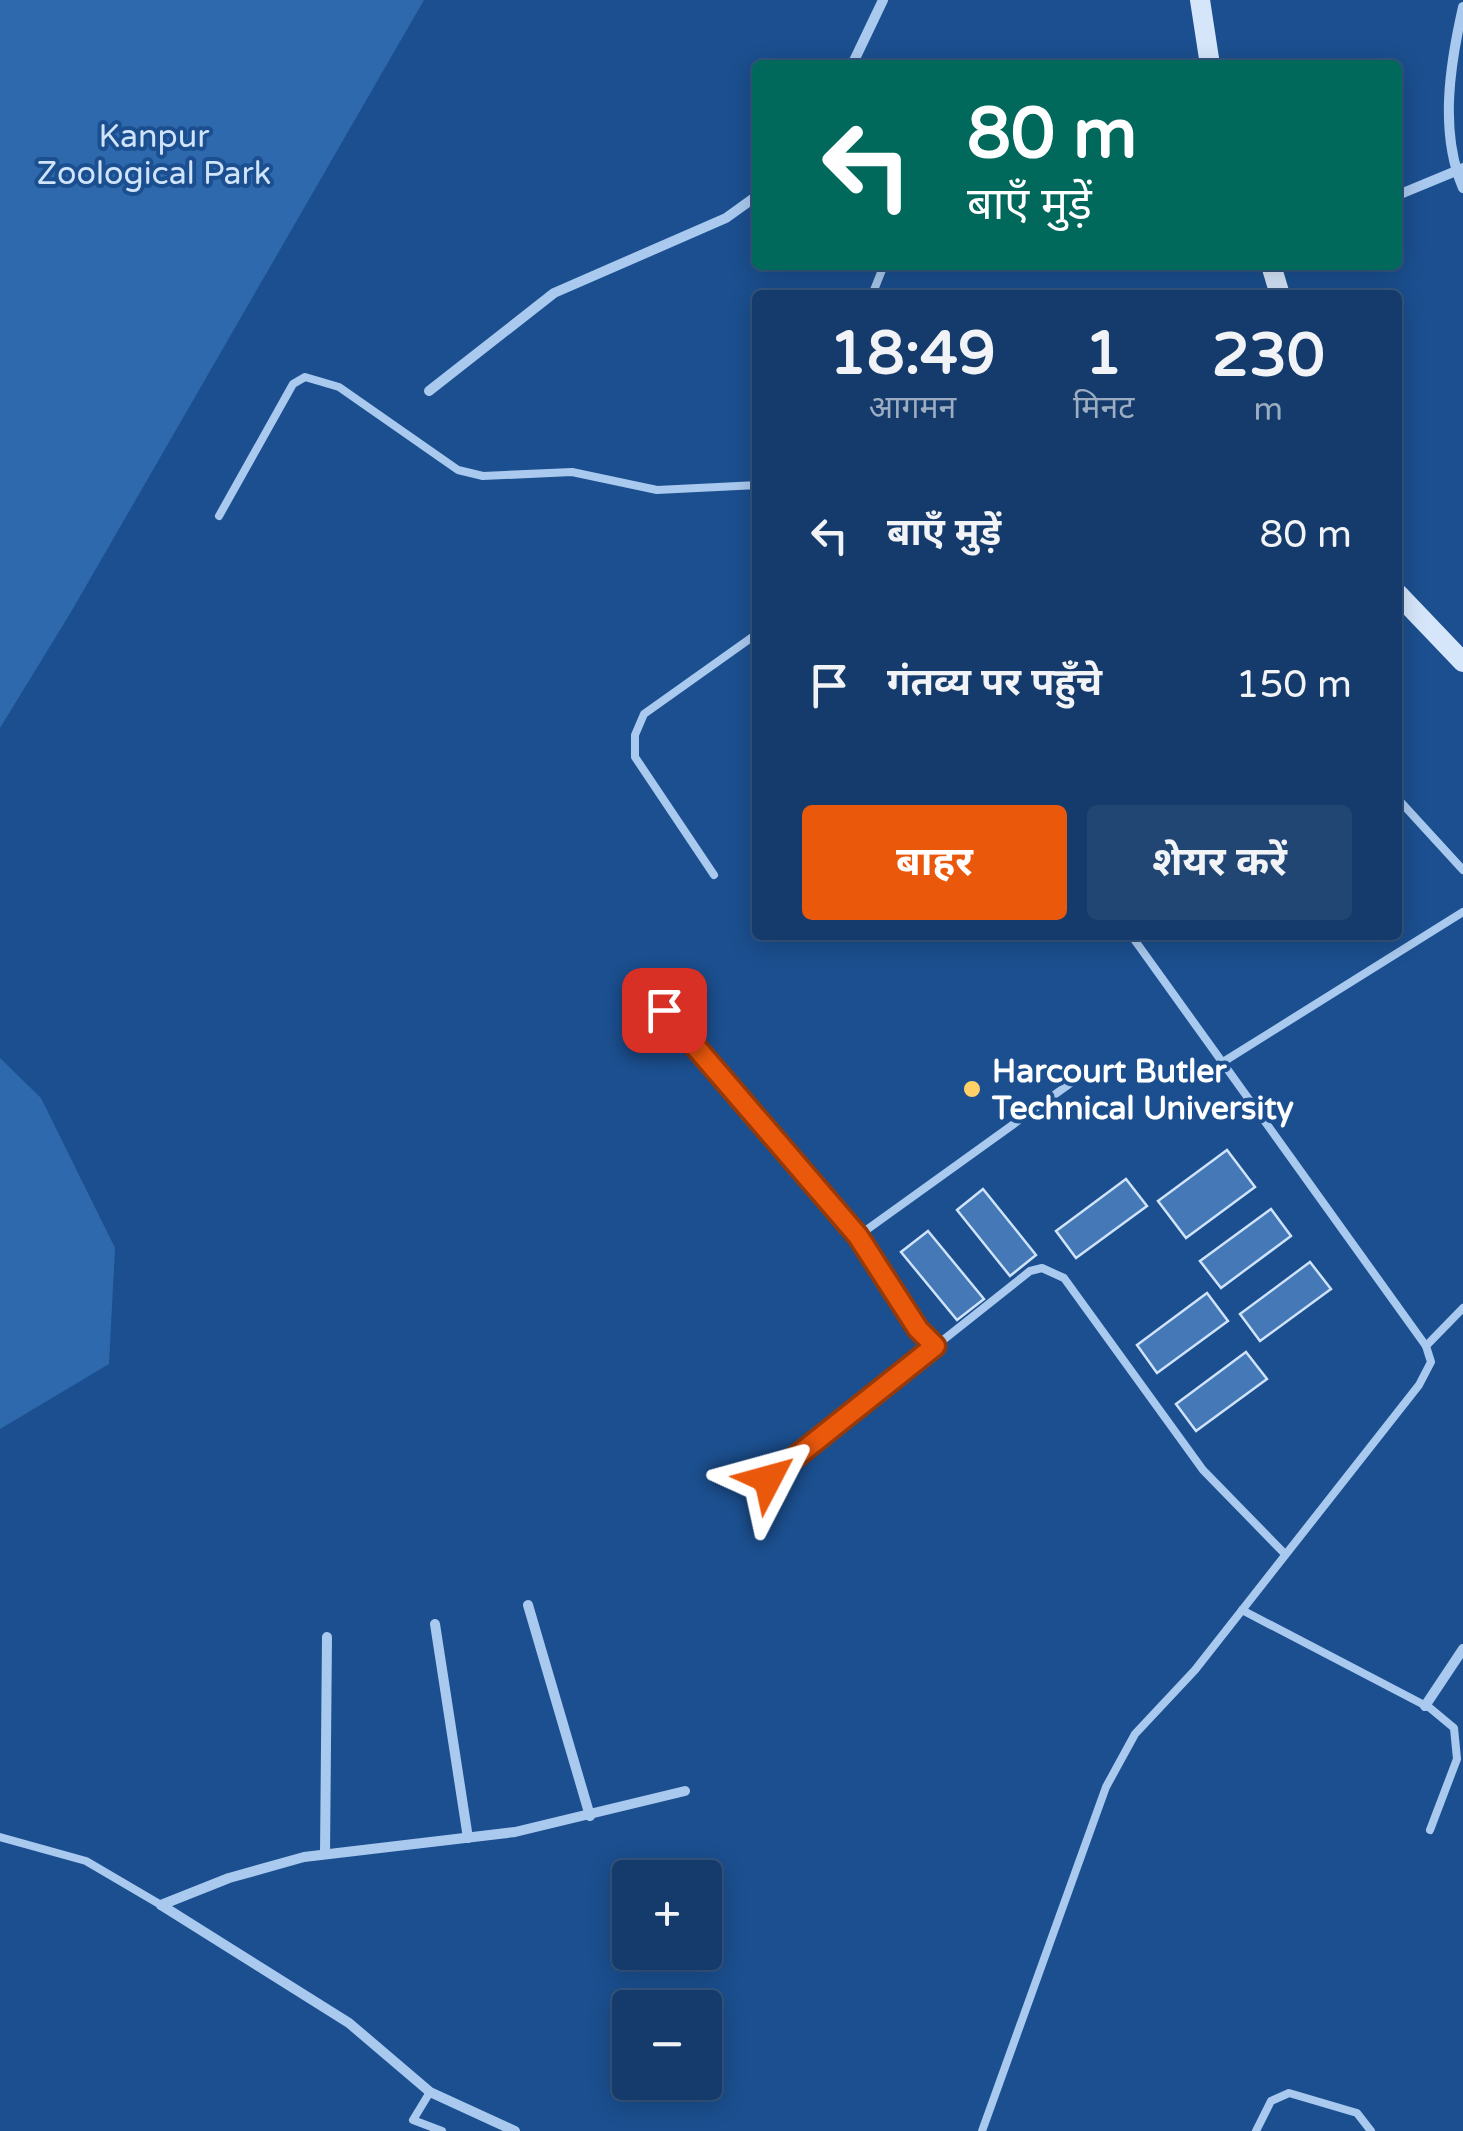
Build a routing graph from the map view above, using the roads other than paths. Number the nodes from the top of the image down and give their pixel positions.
1 (883, 0) edge
2 (1200, 0) edge
3 (1463, 6) edge
4 (854, 60) edge
5 (1209, 60) edge
6 (1459, 169) edge
7 (1463, 188) edge
8 (1402, 193) edge
9 (752, 199) edge
10 (429, 390) dead end
11 (752, 485) edge
12 (219, 516) dead end
13 (1402, 598) edge
14 (752, 637) edge
15 (1463, 662) edge
16 (1402, 804) edge
17 (1463, 870) edge
18 (714, 875) dead end
19 (1463, 912) edge
20 (1134, 940) edge
21 (640, 981) dead end
22 (1223, 1062) junction
23 (1075, 1080) dead end
24 (858, 1236) junction
25 (1463, 1308) edge
26 (935, 1346) junction
27 (1426, 1346) junction
28 (768, 1479) dead end
29 (1284, 1553) junction
30 (528, 1605) dead end
31 (1242, 1610) junction
32 (435, 1624) dead end
33 (327, 1638) dead end
34 (1463, 1649) edge
35 (1424, 1706) junction
36 (686, 1791) dead end
37 (590, 1816) junction
38 (1430, 1830) dead end
39 (0, 1837) edge
40 (468, 1838) junction
41 (326, 1854) junction
42 (161, 1905) junction
43 (430, 2092) junction
44 (413, 2120) junction
45 (404, 2131) edge
46 (442, 2131) edge
47 (514, 2131) edge
48 (982, 2131) edge
49 (1256, 2131) edge
50 (1371, 2131) edge

1 - 4 street
2 - 5 street
3 - 6 street
6 - 7 street
6 - 8 street
9 - 10 street
11 - 12 lane
13 - 15 street
14 - 18 lane
16 - 17 lane
19 - 22 lane
20 - 22 lane
21 - 24 lane
22 - 27 lane
23 - 24 lane
24 - 26 lane
25 - 27 lane
26 - 28 lane
26 - 29 lane
27 - 29 lane
29 - 31 lane
30 - 37 street
31 - 35 lane
31 - 48 lane
32 - 40 street
33 - 41 street
34 - 35 street
35 - 38 lane
36 - 37 street
37 - 40 street
39 - 42 lane
40 - 41 street
41 - 42 street
42 - 43 street
43 - 44 lane
43 - 47 street
44 - 45 lane
44 - 46 lane
49 - 50 lane

